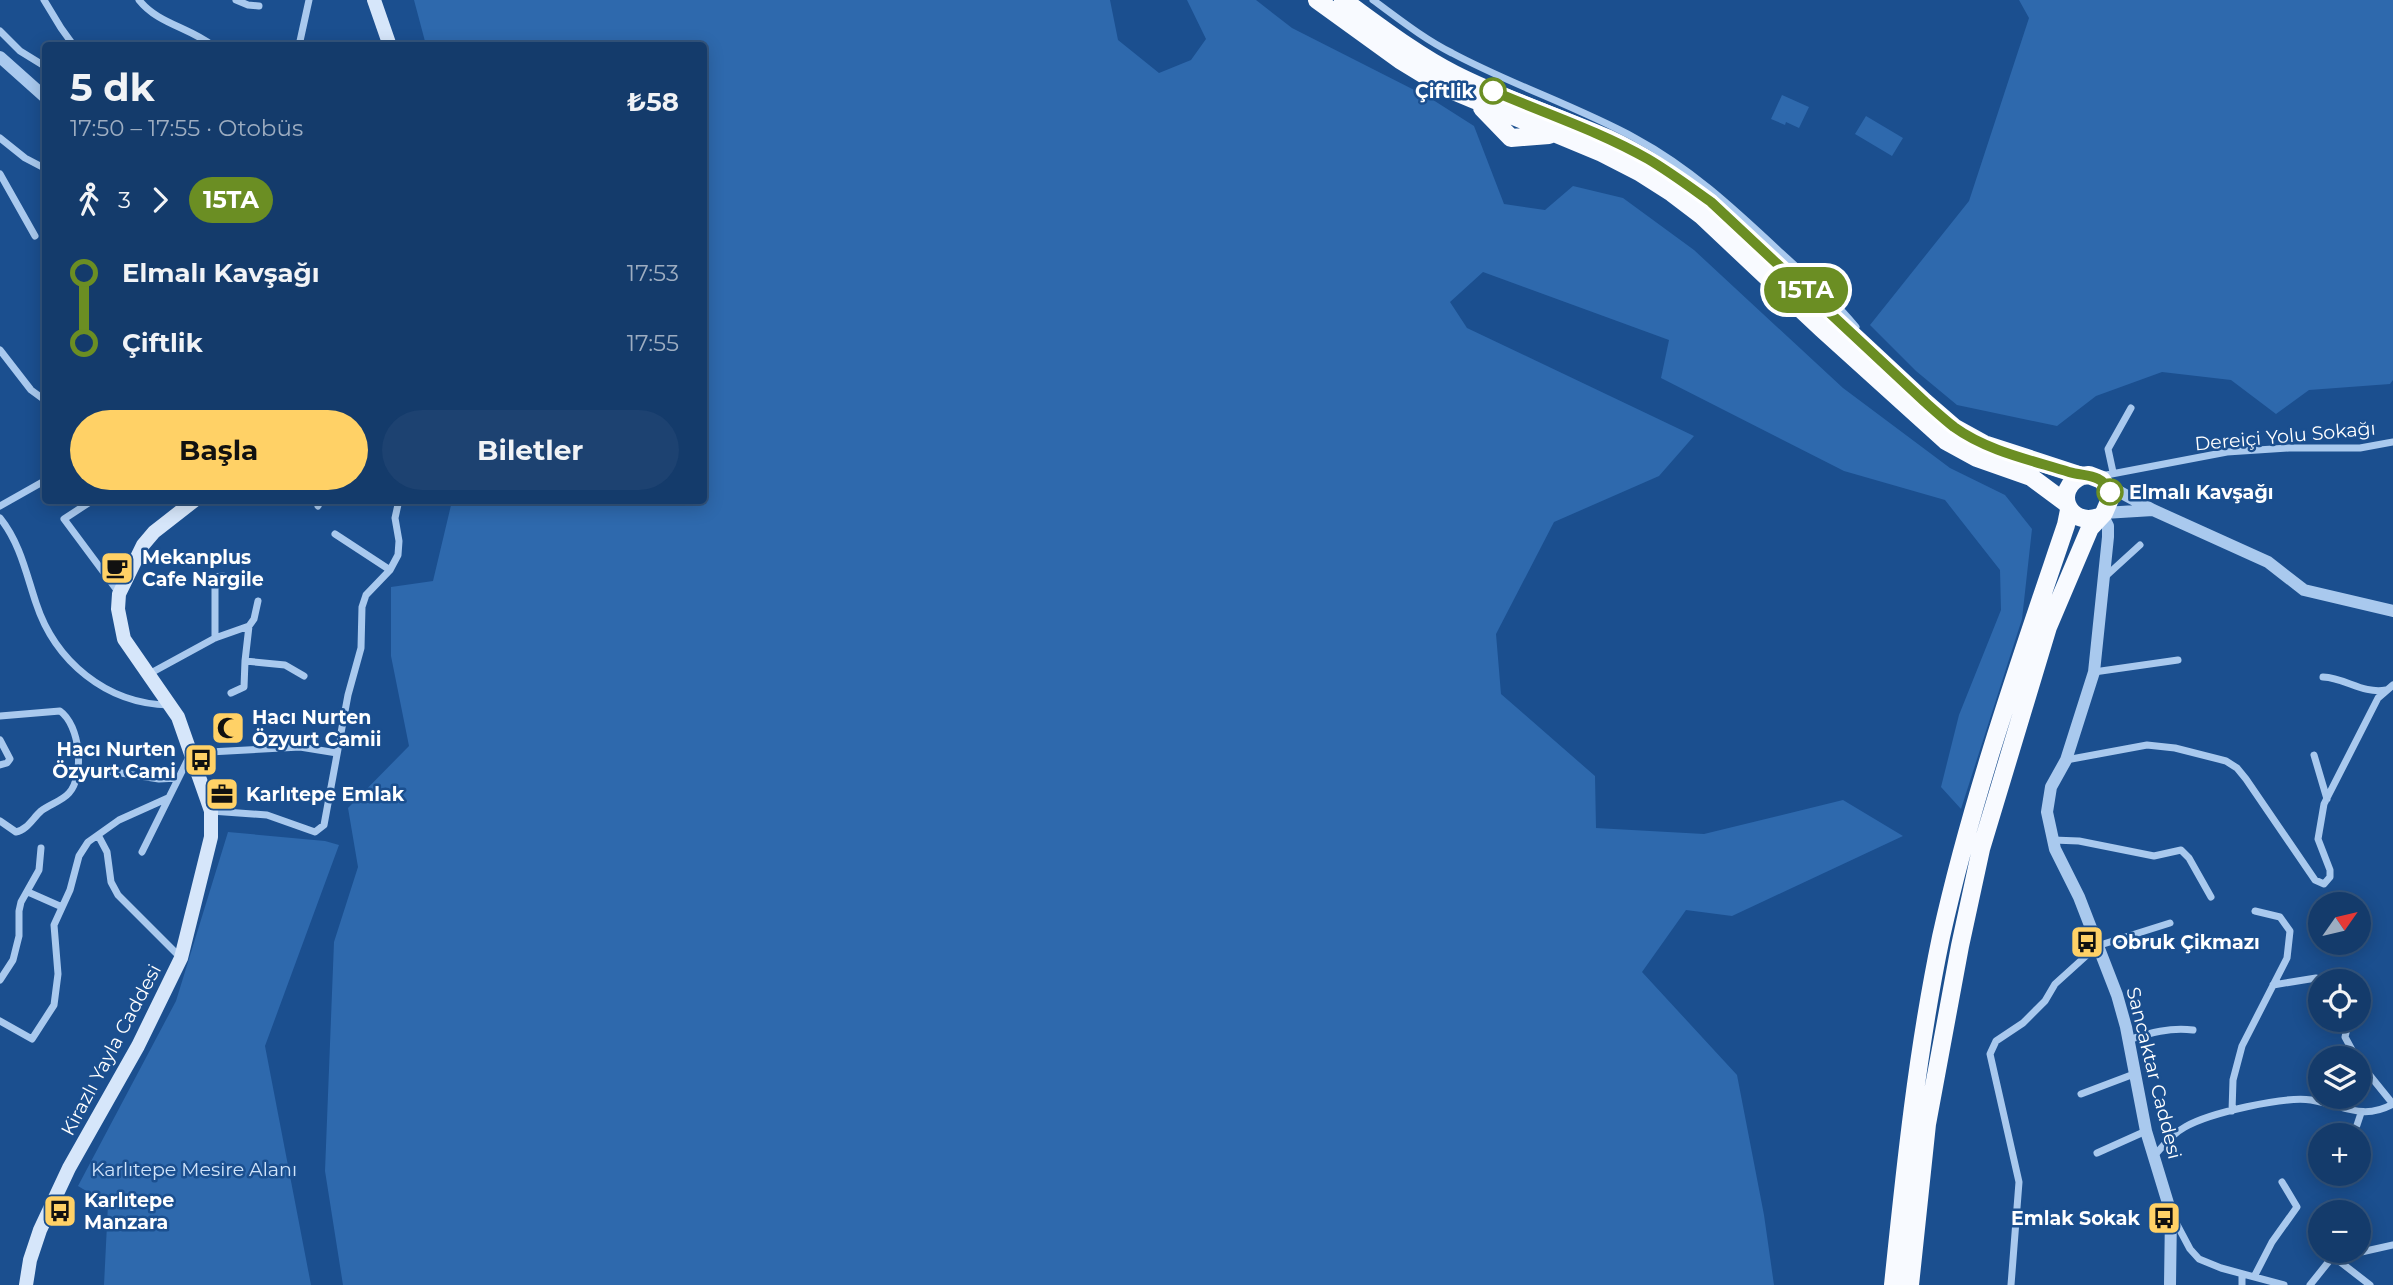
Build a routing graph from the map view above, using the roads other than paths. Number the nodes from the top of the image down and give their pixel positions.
1 (44, 0) edge
2 (139, 0) edge
3 (236, 0) edge
4 (309, 0) edge
5 (374, 0) edge
6 (1317, 0) edge
7 (1343, 0) edge
8 (1373, 0) edge
9 (259, 6) dead end
10 (0, 31) edge
11 (300, 41) dead end
12 (72, 42) edge
13 (208, 42) edge
14 (389, 42) edge
15 (0, 57) edge
16 (42, 65) edge
17 (42, 94) edge
18 (0, 138) edge
19 (42, 167) edge
20 (0, 174) edge
21 (35, 236) dead end
22 (0, 350) edge
23 (1894, 374) junction
24 (42, 398) edge
25 (2131, 408) dead end
26 (2393, 442) edge
27 (2100, 477) junction
28 (42, 482) edge
29 (87, 504) edge
30 (190, 504) edge
31 (398, 504) edge
32 (0, 506) edge
33 (2068, 506) junction
34 (2153, 510) junction
35 (2102, 515) junction
36 (0, 518) edge
37 (335, 534) dead end
38 (2140, 545) dead end
39 (390, 570) junction
40 (223, 576) dead end
41 (2102, 579) junction
42 (119, 594) junction
43 (258, 601) dead end
44 (2393, 611) edge
45 (248, 626) junction
46 (215, 638) junction
47 (2178, 660) dead end
48 (245, 661) junction
49 (2094, 672) junction
50 (148, 674) junction
51 (304, 676) dead end
52 (2323, 677) dead end
53 (2390, 687) edge
54 (231, 693) dead end
55 (171, 705) junction
56 (0, 716) edge
57 (0, 740) edge
58 (191, 753) junction
59 (337, 753) junction
60 (2314, 755) dead end
61 (2066, 760) junction
62 (0, 765) edge
63 (108, 771) dead end
64 (178, 778) junction
65 (168, 798) junction
66 (2327, 800) junction
67 (211, 811) junction
68 (0, 821) edge
69 (98, 835) junction
70 (2053, 840) junction
71 (41, 848) dead end
72 (142, 852) dead end
73 (28, 892) junction
74 (2211, 897) dead end
75 (62, 907) junction
76 (2255, 911) dead end
77 (2171, 923) dead end
78 (2097, 946) junction
79 (181, 958) junction
80 (2308, 979) edge
81 (0, 980) edge
82 (2273, 985) junction
83 (0, 1021) edge
84 (2193, 1030) dead end
85 (2128, 1040) junction
86 (2134, 1074) junction
87 (2371, 1076) edge
88 (2081, 1094) dead end
89 (2393, 1104) edge
90 (2232, 1111) junction
91 (2361, 1114) junction
92 (2358, 1123) edge
93 (2146, 1131) junction
94 (2097, 1153) dead end
95 (2154, 1156) junction
96 (2282, 1182) dead end
97 (2171, 1213) junction
98 (2393, 1245) edge
99 (2371, 1250) edge
100 (2328, 1263) edge
101 (2342, 1263) edge
102 (2242, 1274) junction
103 (2255, 1275) junction
104 (26, 1285) edge
105 (1893, 1285) edge
106 (1910, 1285) edge
107 (2011, 1285) edge
108 (2170, 1285) edge
109 (2242, 1285) edge
110 (2284, 1285) edge
111 (2310, 1285) edge
112 (2370, 1285) edge

1 - 12 street
2 - 13 street
3 - 9 street
4 - 11 street
5 - 14 main road
6 - 33 highway
7 - 23 highway
8 - 23 street
10 - 16 street
15 - 17 street
18 - 19 street
20 - 21 street
22 - 24 street
23 - 27 highway
25 - 27 street
26 - 27 street, Dereiçi Yolu Sokağı
27 - 33 highway
27 - 34 street
27 - 35 highway
28 - 32 street
29 - 42 street
30 - 42 main road
31 - 39 street
33 - 35 highway
33 - 105 highway
34 - 35 street
34 - 44 street
35 - 41 street, Sancaktar Caddesi
35 - 106 highway
36 - 55 street
37 - 39 street
38 - 41 street
39 - 59 street
40 - 46 street
41 - 49 street, Sancaktar Caddesi
42 - 50 main road, Kirazlı Yayla Caddesi
43 - 45 street
45 - 46 street
45 - 48 street
46 - 50 street
47 - 49 street
48 - 51 street
48 - 54 street
49 - 61 street, Sancaktar Caddesi
50 - 55 main road, Kirazlı Yayla Caddesi
52 - 53 street
53 - 66 street
55 - 58 main road, Kirazlı Yayla Caddesi
56 - 68 street
57 - 62 street
58 - 59 street
58 - 64 street
58 - 67 main road, Kirazlı Yayla Caddesi
59 - 67 street
60 - 66 street
61 - 66 street
61 - 70 street, Sancaktar Caddesi
63 - 64 street
64 - 65 street
65 - 69 street
65 - 72 street
67 - 79 main road, Kirazlı Yayla Caddesi
69 - 75 street
69 - 79 street
70 - 74 street
70 - 78 street, Sancaktar Caddesi
71 - 73 street
73 - 75 street
73 - 81 street
75 - 83 street
76 - 82 street
77 - 78 street
78 - 85 street, Sancaktar Caddesi
78 - 107 street
79 - 104 main road, Kirazlı Yayla Caddesi
80 - 82 street
82 - 90 street
84 - 85 street
85 - 86 street, Sancaktar Caddesi
86 - 88 street
86 - 93 street, Sancaktar Caddesi
87 - 89 street
89 - 91 street
90 - 91 street
90 - 95 street
91 - 92 street
93 - 94 street
93 - 95 street, Sancaktar Caddesi
95 - 97 street, Sancaktar Caddesi
96 - 103 street
97 - 102 street
97 - 108 street, Sancaktar Caddesi
98 - 99 street
100 - 111 street
101 - 112 street
102 - 103 street
102 - 109 street
103 - 110 street

